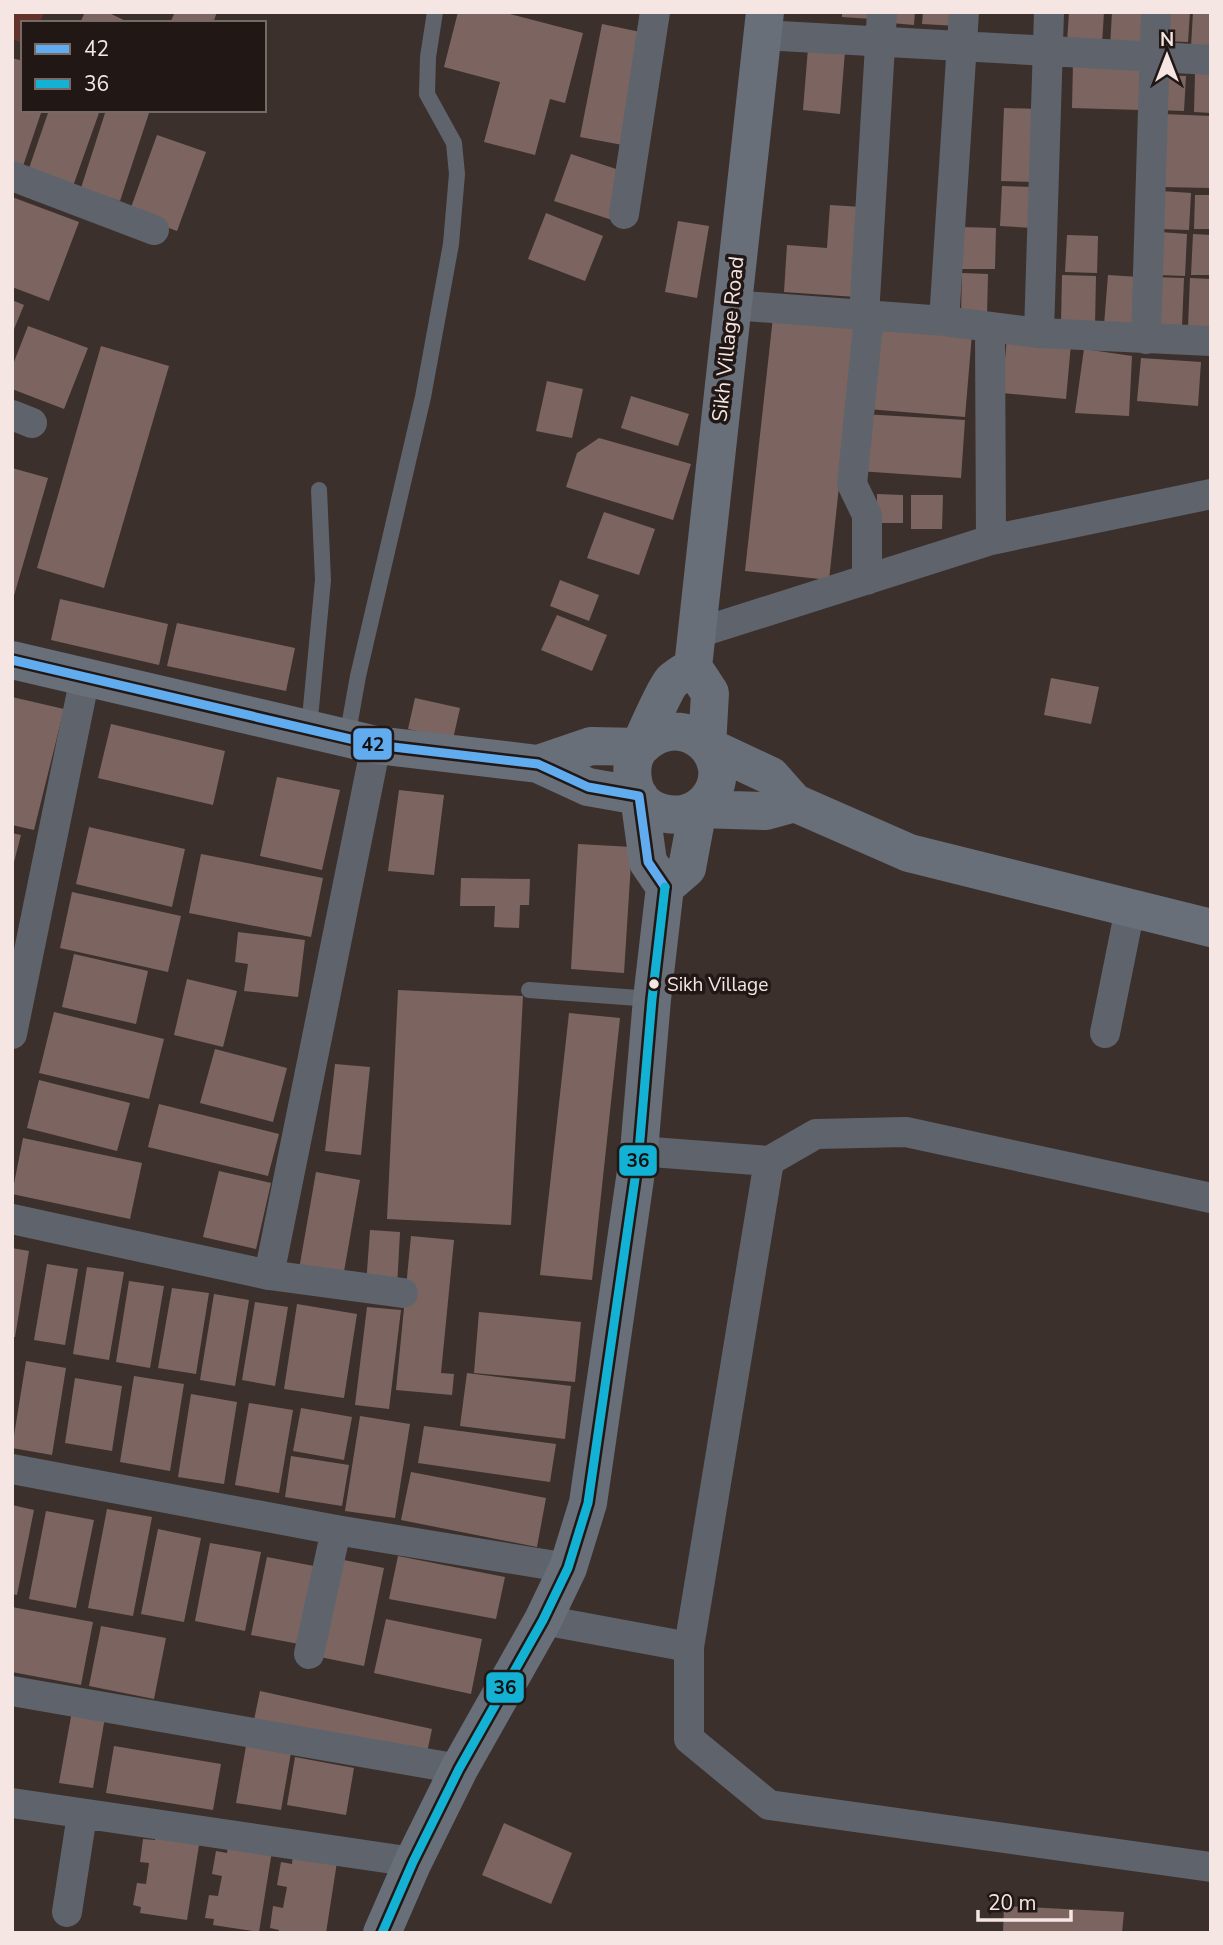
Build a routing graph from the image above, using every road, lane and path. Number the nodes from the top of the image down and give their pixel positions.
1 (435, 12) edge
2 (655, 12) edge
3 (882, 12) edge
4 (964, 12) edge
5 (1049, 12) edge
6 (1156, 12) edge
7 (764, 24) edge
8 (880, 42) junction
9 (961, 46) junction
10 (1048, 51) junction
11 (1154, 57) junction
12 (1211, 60) edge
13 (12, 176) edge
14 (624, 214) dead end
15 (154, 230) dead end
16 (731, 304) junction
17 (866, 316) junction
18 (944, 321) junction
19 (990, 328) junction
20 (1039, 333) junction
21 (1146, 339) junction
22 (1211, 341) edge
23 (319, 490) dead end
24 (1211, 494) edge
25 (991, 540) junction
26 (867, 580) junction
27 (696, 650) junction
28 (12, 660) edge
29 (85, 677) junction
30 (309, 729) junction
31 (361, 742) junction
32 (707, 746) junction
33 (641, 747) junction
34 (538, 764) junction
35 (639, 796) junction
36 (795, 803) junction
37 (698, 809) junction
38 (665, 887) junction
39 (1130, 909) junction
40 (1211, 928) edge
41 (529, 989) dead end
42 (652, 999) junction
43 (1105, 1033) dead end
44 (12, 1034) edge
45 (639, 1151) junction
46 (769, 1160) junction
47 (1211, 1198) edge
48 (12, 1219) edge
49 (269, 1275) junction
50 (403, 1293) dead end
51 (12, 1469) edge
52 (336, 1530) junction
53 (568, 1568) junction
54 (543, 1620) junction
55 (689, 1647) junction
56 (309, 1654) dead end
57 (12, 1691) edge
58 (459, 1769) junction
59 (12, 1802) edge
60 (82, 1815) junction
61 (413, 1863) junction
62 (1211, 1867) edge
63 (67, 1912) dead end
64 (382, 1933) edge

1 - 31 lane
2 - 14 street
3 - 8 street
4 - 9 street
5 - 10 street
6 - 11 street
7 - 8 street
7 - 16 main road, Sikh Village Road
8 - 9 street
8 - 17 street
9 - 10 street
9 - 18 street
10 - 11 street
10 - 20 street
11 - 12 street
11 - 21 street
13 - 15 street
16 - 17 street
16 - 27 main road, Sikh Village Road
17 - 18 street
17 - 26 street
18 - 19 street
19 - 20 street
19 - 25 street
20 - 21 street
21 - 22 street
23 - 30 lane
24 - 25 street
25 - 26 street
26 - 27 street
27 - 32 main road
27 - 33 main road
28 - 29 main road
29 - 30 main road
29 - 44 street
30 - 31 main road
31 - 34 main road
31 - 49 street
32 - 33 main road
32 - 36 main road
32 - 37 main road
33 - 34 main road
33 - 35 main road
34 - 35 main road
35 - 37 main road
35 - 38 main road
36 - 37 main road
36 - 39 main road
37 - 38 main road
38 - 42 main road
39 - 40 main road
39 - 43 street
41 - 42 lane
42 - 45 main road
45 - 46 street
45 - 53 main road
46 - 47 street
46 - 55 street
48 - 49 street
49 - 50 street
51 - 52 street
52 - 53 street
52 - 56 street
53 - 54 main road
54 - 55 street
54 - 58 main road
55 - 62 street
57 - 58 street
58 - 61 main road
59 - 60 street
60 - 61 street
60 - 63 street
61 - 64 main road

